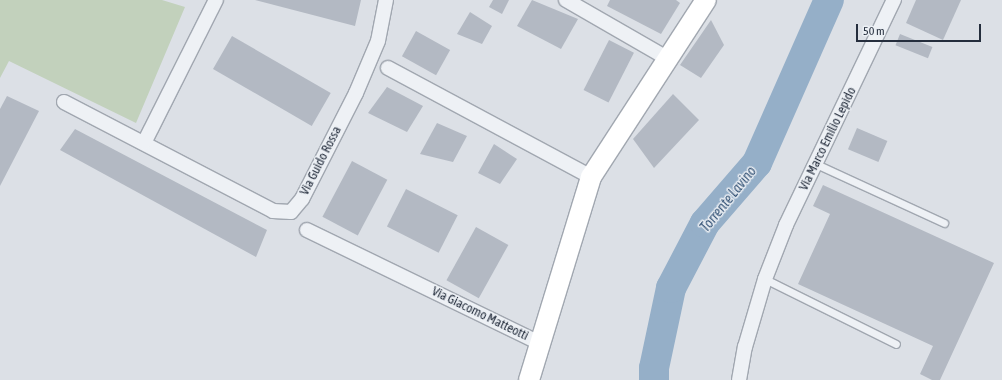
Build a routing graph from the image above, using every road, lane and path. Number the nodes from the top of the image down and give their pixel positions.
1 (216, 0) edge
2 (386, 0) edge
3 (566, 0) edge
4 (706, 0) edge
5 (894, 0) edge
6 (667, 58) junction
7 (388, 68) dead end
8 (64, 102) dead end
9 (144, 143) junction
10 (816, 164) junction
11 (591, 177) junction
12 (944, 223) dead end
13 (307, 230) dead end
14 (765, 279) junction
15 (540, 342) junction
16 (896, 344) dead end
17 (529, 380) edge
18 (739, 380) edge

1 - 9 street
2 - 9 street, Via Guido Rossa
3 - 6 street
4 - 6 street, Via Giacomo Matteotti
5 - 10 street, Via Marco Emilio Lepido
6 - 11 street, Via Giacomo Matteotti
7 - 11 street
8 - 9 street, Via Guido Rossa
10 - 12 lane
10 - 14 street, Via Marco Emilio Lepido
11 - 15 street, Via Giacomo Matteotti
13 - 15 street, Via Giacomo Matteotti
14 - 16 lane
14 - 18 street, Via Marco Emilio Lepido
15 - 17 street

